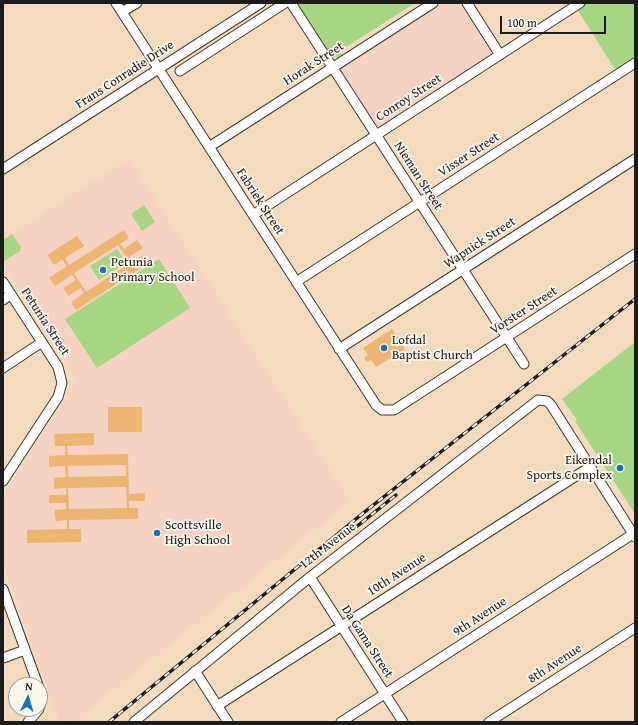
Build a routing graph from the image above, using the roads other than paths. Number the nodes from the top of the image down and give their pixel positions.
1 (116, 3) edge
2 (137, 3) edge
3 (261, 3) edge
4 (284, 3) edge
5 (291, 3) edge
6 (433, 3) edge
7 (467, 3) edge
8 (580, 3) edge
9 (122, 12) junction
10 (500, 55) junction
11 (635, 63) edge
12 (333, 68) junction
13 (158, 69) junction
14 (180, 71) dead end
15 (376, 135) junction
16 (209, 147) junction
17 (635, 159) edge
18 (3, 169) edge
19 (420, 202) junction
20 (253, 215) junction
21 (635, 254) edge
22 (463, 270) junction
23 (3, 282) edge
24 (296, 282) junction
25 (11, 294) junction
26 (3, 300) edge
27 (506, 337) junction
28 (42, 342) junction
29 (339, 349) junction
30 (524, 364) dead end
31 (3, 368) edge
32 (385, 411) joint
33 (590, 467) junction
34 (3, 481) edge
35 (634, 535) edge
36 (310, 577) junction
37 (3, 590) edge
38 (342, 626) junction
39 (635, 628) edge
40 (25, 650) junction
41 (3, 658) edge
42 (195, 671) junction
43 (35, 677) edge
44 (385, 694) junction
45 (218, 706) junction
46 (134, 722) edge
47 (228, 722) edge
48 (341, 722) edge
49 (403, 722) edge
50 (489, 722) edge

1 - 9 street, Fabriek Street
2 - 9 street
3 - 13 street, Frans Conradie Drive
4 - 14 street
5 - 12 street, Nieman Street
6 - 12 street, Horak Street
7 - 10 street
8 - 10 street, Conroy Street
9 - 13 street, Fabriek Street
10 - 15 street, Conroy Street
11 - 19 street, Visser Street
12 - 15 street, Nieman Street
12 - 16 street, Horak Street
13 - 16 street, Fabriek Street
13 - 18 street, Frans Conradie Drive
15 - 19 street, Nieman Street
15 - 20 street, Conroy Street
16 - 20 street, Fabriek Street
17 - 22 street, Wapnick Street
19 - 22 street, Nieman Street
19 - 24 street, Visser Street
20 - 24 street, Fabriek Street
21 - 27 street, Vorster Street
22 - 27 street, Nieman Street
22 - 29 street, Wapnick Street
23 - 25 street, Petunia Street
24 - 29 street, Fabriek Street
25 - 26 street
25 - 28 street, Petunia Street
27 - 30 street, Nieman Street
27 - 32 street, Vorster Street
28 - 31 street
28 - 34 street, Petunia Street
29 - 32 street, Fabriek Street
33 - 35 street
33 - 36 street, 12th Avenue
33 - 38 street, 10th Avenue
35 - 44 street, 9th Avenue
36 - 38 street, Da Gama Street
36 - 42 street, 12th Avenue
37 - 40 street
38 - 44 street, Da Gama Street
38 - 45 street, 10th Avenue
39 - 50 street, 8th Avenue
40 - 41 street
40 - 43 street
42 - 45 street
42 - 46 street, 12th Avenue
44 - 48 street, 9th Avenue
44 - 49 street, Da Gama Street
45 - 47 street

